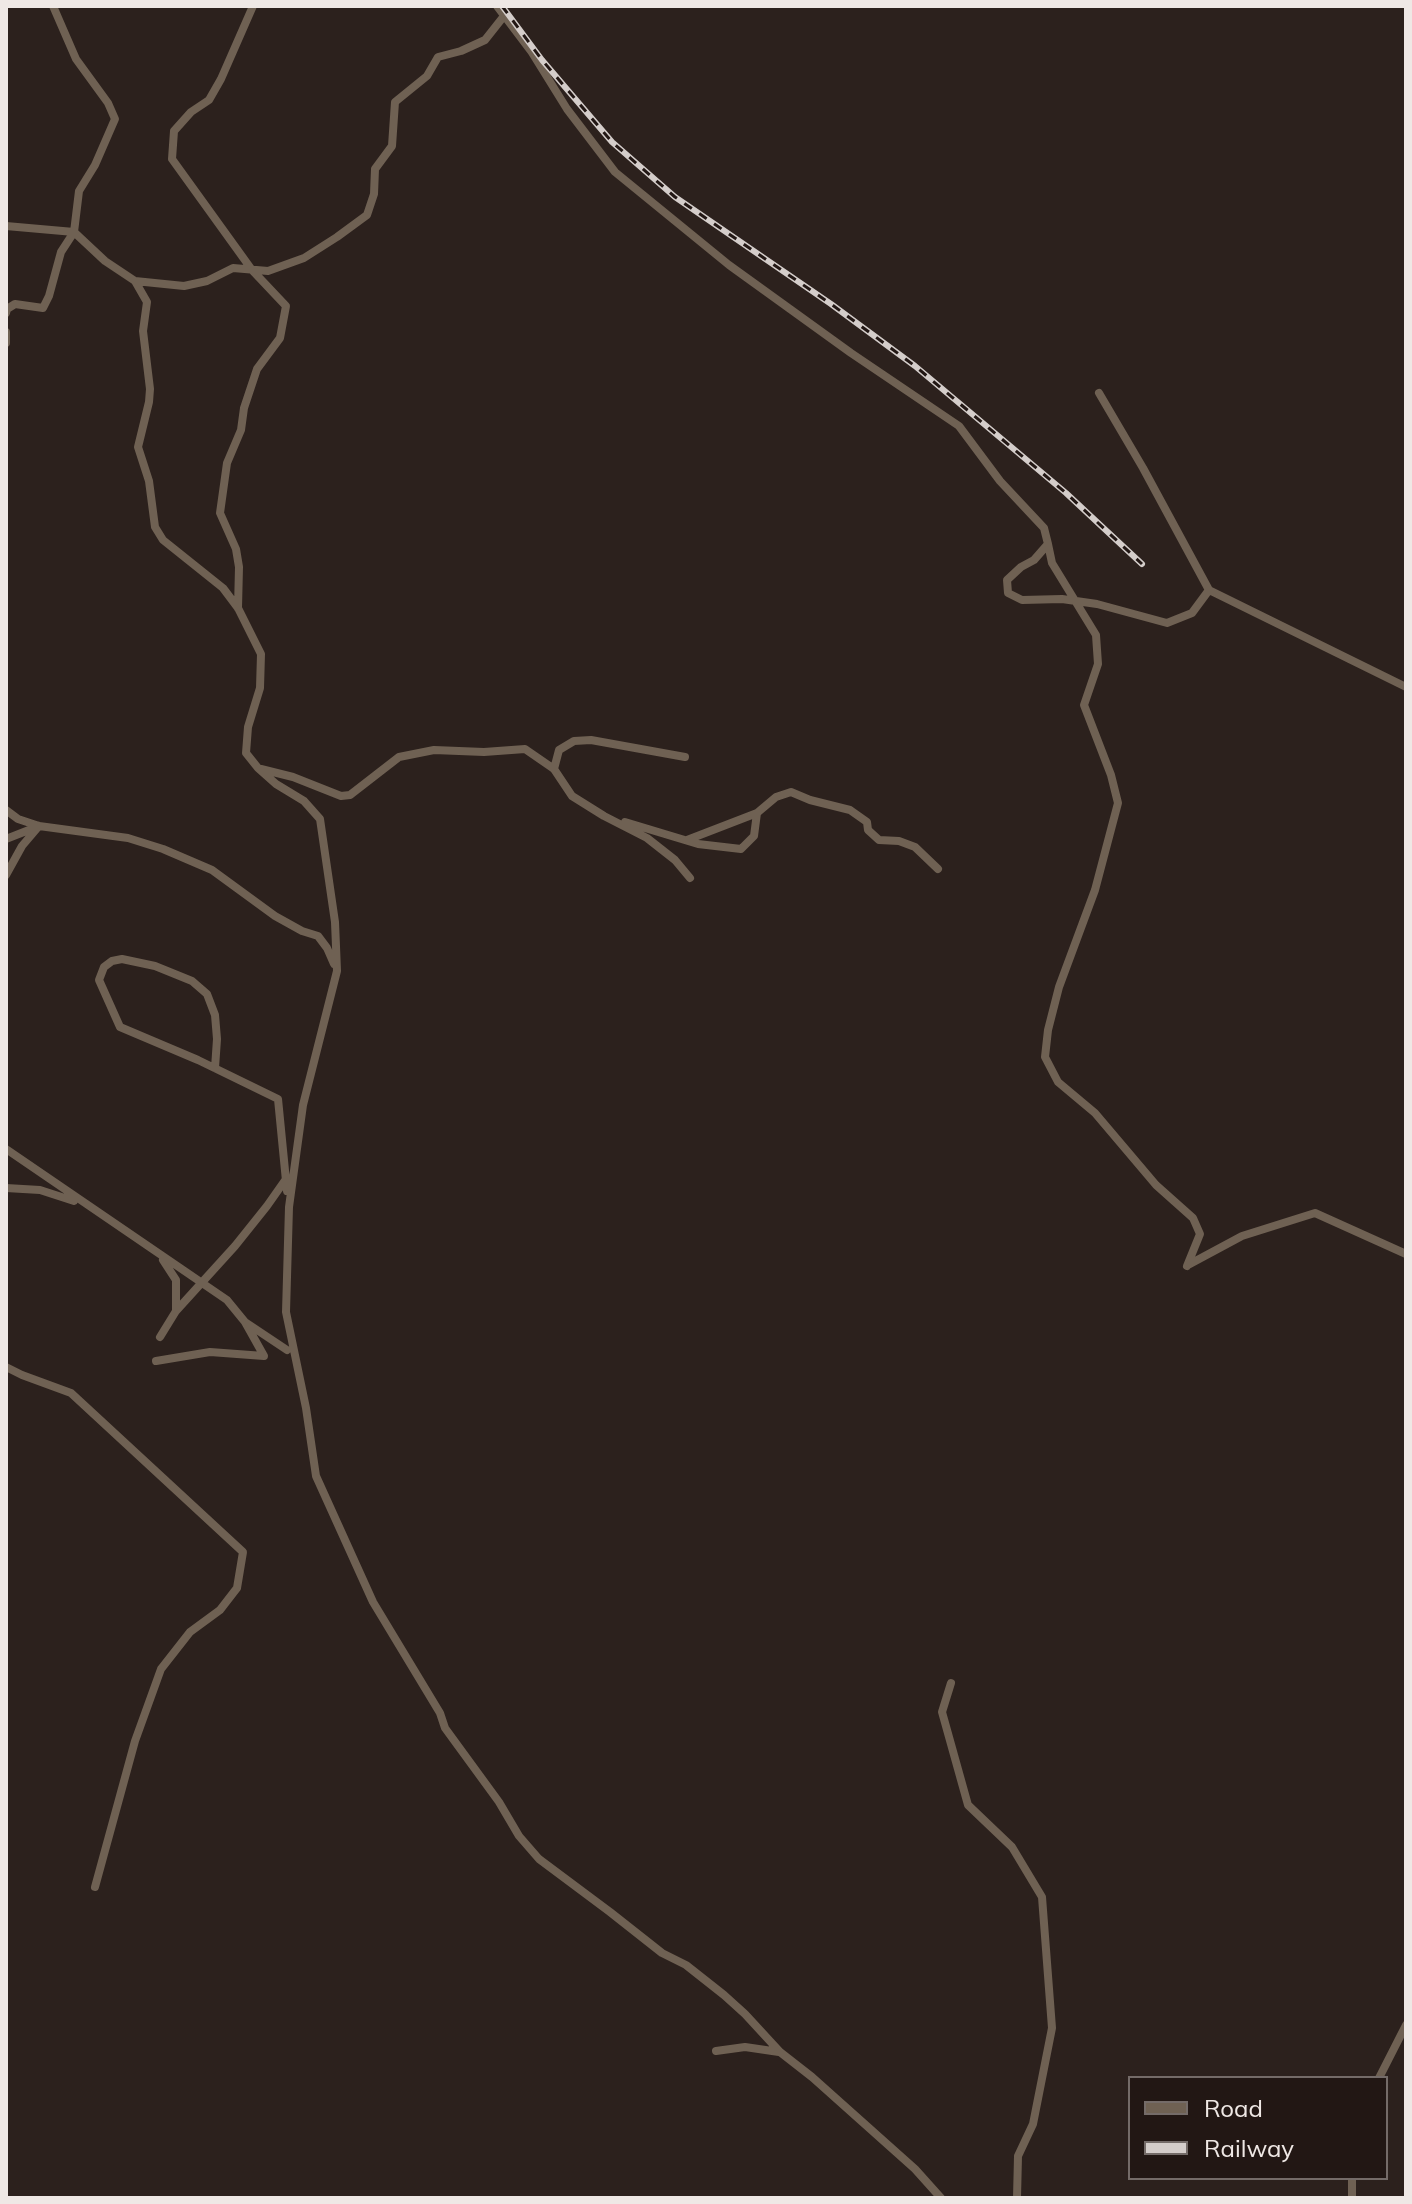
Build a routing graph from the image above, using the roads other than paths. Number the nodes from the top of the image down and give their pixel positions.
1 (53, 6) edge
2 (253, 6) edge
3 (497, 6) edge
4 (504, 16) junction
5 (6, 226) edge
6 (74, 232) junction
7 (252, 270) junction
8 (135, 281) junction
9 (6, 313) edge
10 (6, 332) edge
11 (6, 343) edge
12 (1099, 393) dead end
13 (1048, 544) junction
14 (1209, 590) junction
15 (1073, 599) junction
16 (238, 608) junction
17 (1406, 687) edge
18 (685, 757) dead end
19 (258, 768) junction
20 (554, 769) junction
21 (6, 810) edge
22 (757, 813) junction
23 (601, 814) junction
24 (39, 826) junction
25 (6, 839) edge
26 (685, 840) junction
27 (938, 869) dead end
28 (6, 875) edge
29 (690, 878) dead end
30 (337, 971) junction
31 (215, 1068) junction
32 (6, 1149) edge
33 (286, 1178) junction
34 (6, 1188) edge
35 (86, 1206) junction
36 (289, 1207) junction
37 (159, 1253) junction
38 (1406, 1254) edge
39 (202, 1284) junction
40 (176, 1311) junction
41 (245, 1322) junction
42 (160, 1337) dead end
43 (287, 1350) dead end
44 (156, 1361) dead end
45 (6, 1367) edge
46 (951, 1683) dead end
47 (95, 1887) dead end
48 (1406, 2025) edge
49 (716, 2051) dead end
50 (780, 2052) junction
51 (1380, 2076) edge
52 (941, 2198) edge
53 (1017, 2198) edge

1 - 6 street
2 - 7 street
3 - 4 street
4 - 7 street
4 - 13 street
5 - 6 street
6 - 8 street
6 - 9 street
7 - 8 street
7 - 16 street
8 - 16 street
10 - 11 street
12 - 14 street
13 - 15 street
13 - 15 street
14 - 15 street
14 - 17 street
15 - 38 street
16 - 19 street
18 - 20 street
19 - 20 street
19 - 30 street
20 - 23 street
21 - 24 street
22 - 26 street
22 - 26 street
22 - 27 street
23 - 26 street
23 - 29 street
24 - 25 street
24 - 28 street
24 - 30 street
30 - 36 street
31 - 31 street
31 - 33 street
32 - 35 street
33 - 36 street
33 - 39 street
34 - 35 street
35 - 37 street
36 - 50 street
37 - 39 street
37 - 40 street
39 - 40 street
39 - 41 street
40 - 42 street
41 - 43 street
41 - 44 street
45 - 47 street
46 - 53 street
48 - 51 street
49 - 50 street
50 - 52 street

